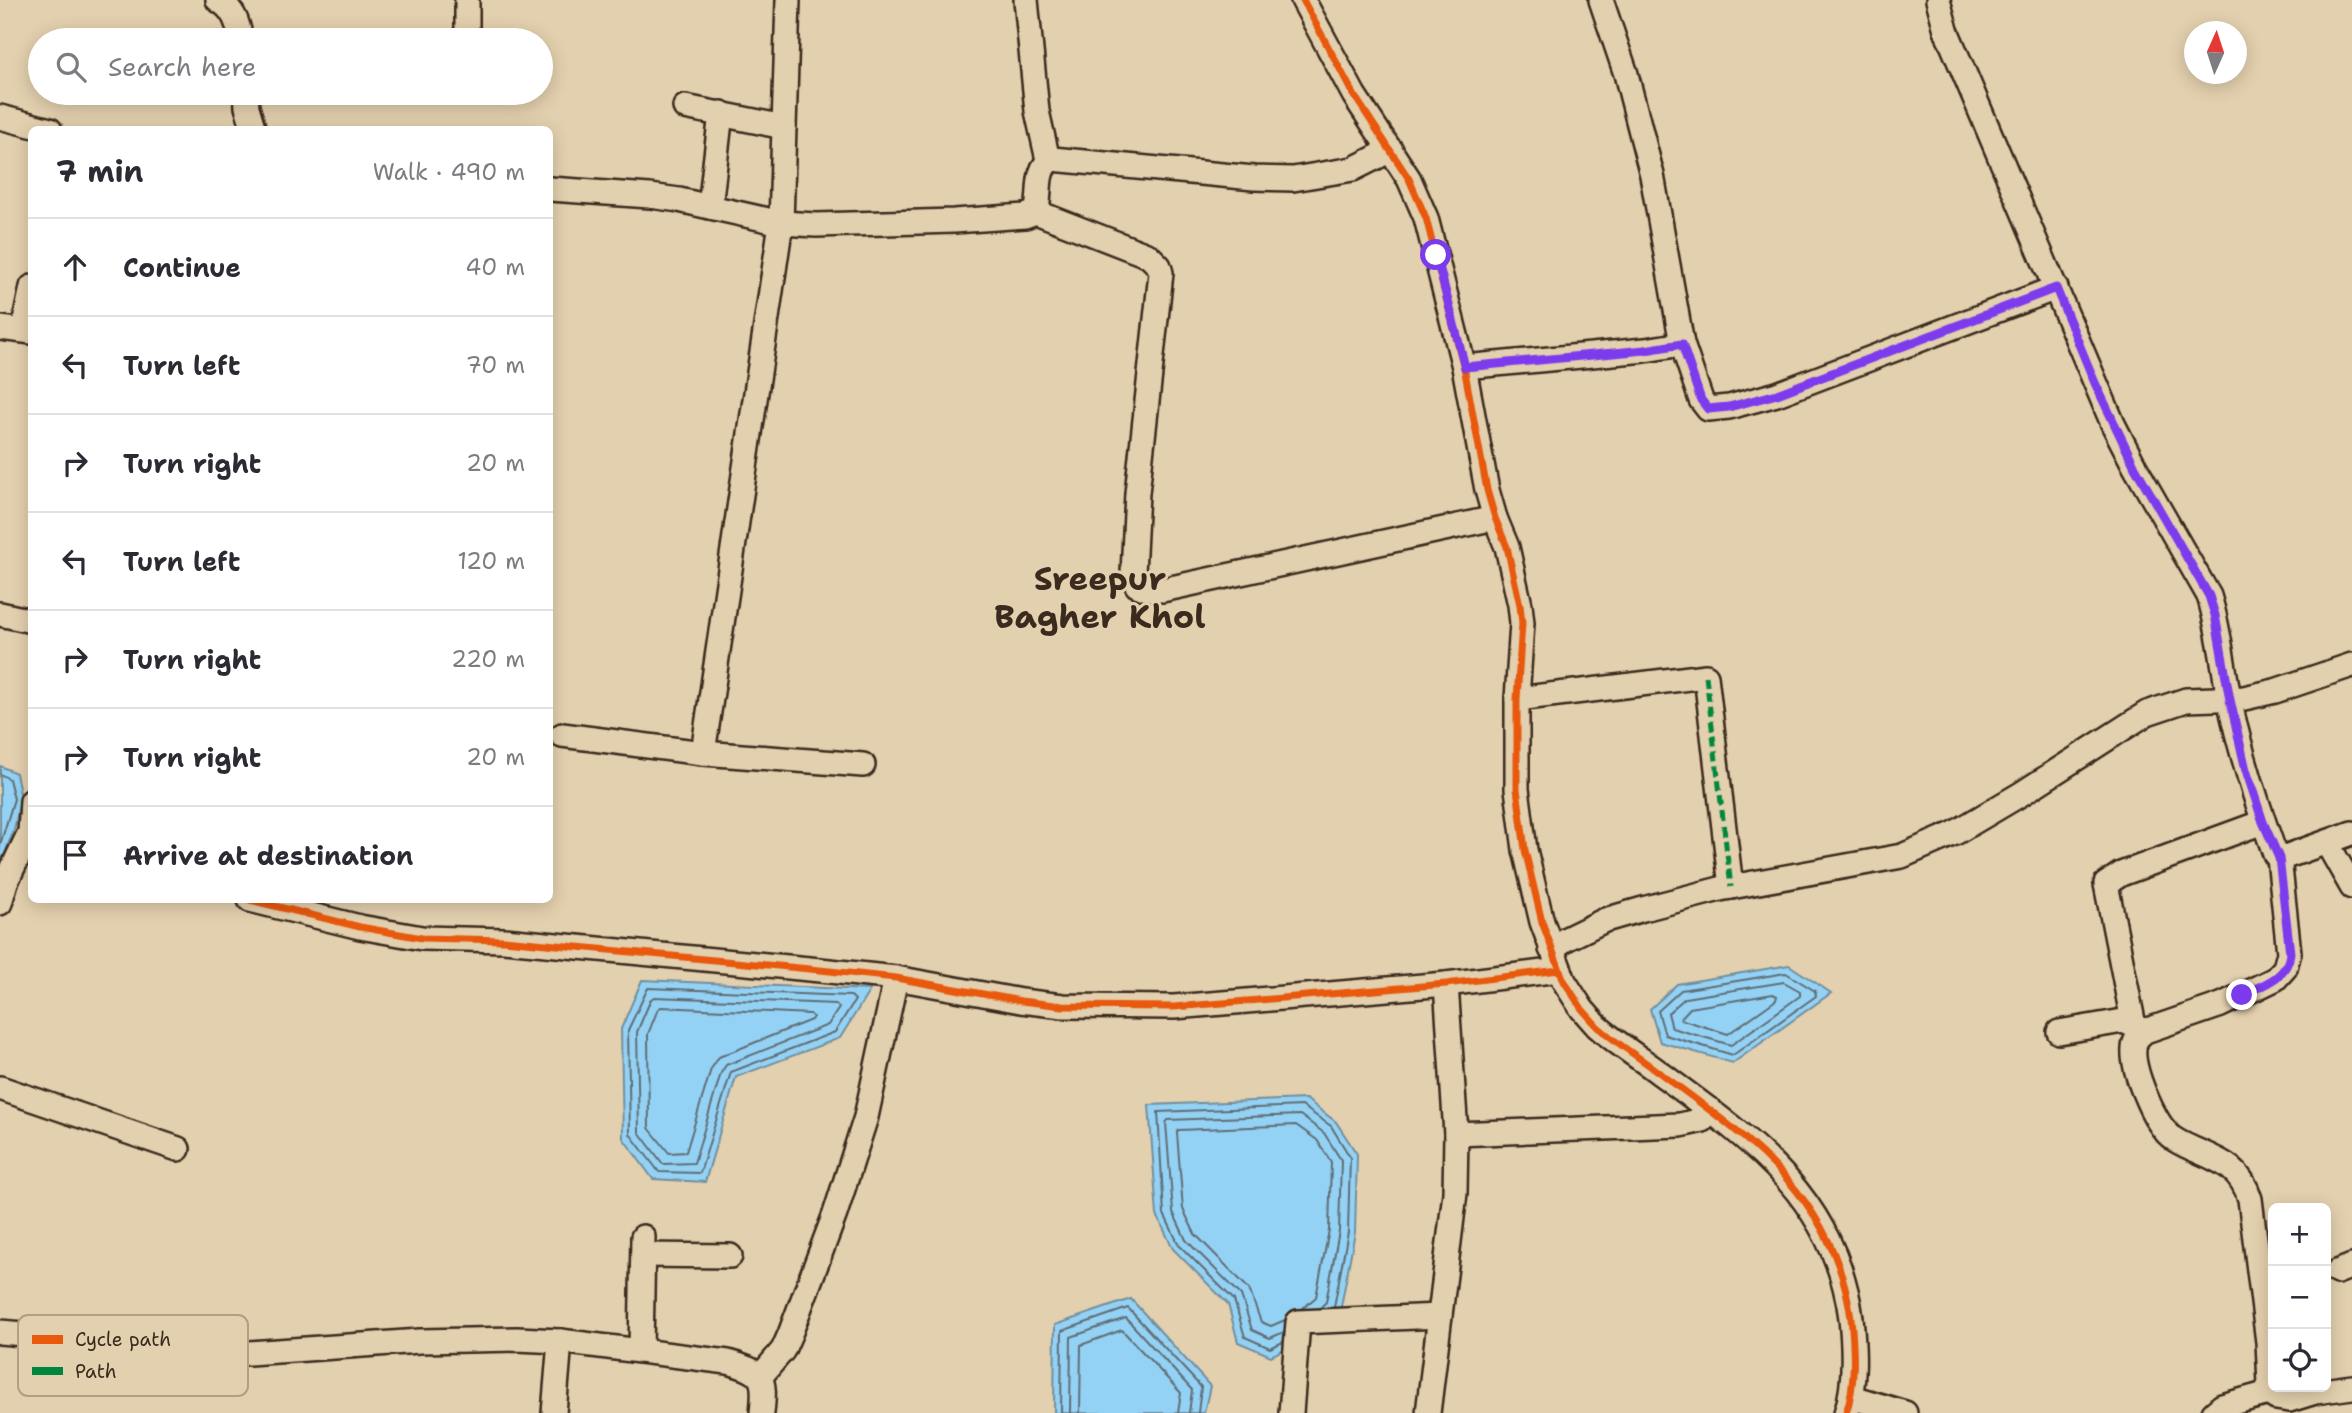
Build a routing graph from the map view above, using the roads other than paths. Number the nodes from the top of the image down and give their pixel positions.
1 (218, 0) edge
2 (467, 0) edge
3 (789, 0) edge
4 (1026, 0) edge
5 (1303, 0) edge
6 (1601, 0) edge
7 (1938, 0) edge
8 (239, 28) edge
9 (467, 28) edge
10 (247, 105) edge
11 (685, 107) dead end
12 (721, 113) junction
13 (0, 117) edge
14 (35, 126) edge
15 (253, 126) edge
16 (784, 127) junction
17 (1391, 150) junction
18 (1048, 160) junction
19 (553, 189) edge
20 (710, 207) junction
21 (1036, 212) junction
22 (781, 223) junction
23 (2056, 288) junction
24 (28, 299) edge
25 (18, 330) edge
26 (1682, 344) junction
27 (1465, 367) junction
28 (1494, 518) junction
29 (0, 614) edge
30 (28, 620) edge
31 (2352, 665) edge
32 (1517, 699) junction
33 (2230, 700) junction
34 (562, 735) dead end
35 (703, 753) junction
36 (863, 765) dead end
37 (2263, 822) junction
38 (2352, 833) edge
39 (28, 839) edge
40 (2327, 843) junction
41 (2279, 858) junction
42 (1731, 887) junction
43 (2352, 887) edge
44 (0, 903) edge
45 (262, 903) edge
46 (1555, 959) junction
47 (896, 978) junction
48 (2117, 983) dead end
49 (1446, 984) junction
50 (2134, 1026) junction
51 (2059, 1032) dead end
52 (0, 1088) edge
53 (1710, 1110) junction
54 (1456, 1134) junction
55 (178, 1149) dead end
56 (730, 1256) dead end
57 (1440, 1316) junction
58 (0, 1332) edge
59 (18, 1334) edge
60 (560, 1341) junction
61 (641, 1350) junction
62 (248, 1353) edge
63 (760, 1377) junction
64 (2352, 1387) edge
65 (2269, 1402) edge
66 (1848, 1405) edge
67 (554, 1413) edge
68 (762, 1413) edge
69 (1291, 1413) edge
70 (1428, 1413) edge
71 (1905, 1413) edge
72 (2214, 1413) edge

1 - 8 street
2 - 9 street
3 - 16 street
4 - 18 street
5 - 17 street
6 - 26 street
7 - 23 street
10 - 15 street
11 - 12 street
12 - 16 street
12 - 20 street
13 - 14 street
16 - 22 street
17 - 18 street
17 - 27 street
18 - 21 street
19 - 20 street
20 - 22 street
21 - 22 street
21 - 28 street
22 - 35 street
23 - 26 street
23 - 33 street
24 - 25 street
26 - 27 street
27 - 28 street
28 - 32 street
29 - 30 street
31 - 33 street
32 - 42 street
32 - 46 street
33 - 37 street
33 - 42 street
34 - 35 street
35 - 36 street
37 - 41 street
37 - 50 street
38 - 40 street
39 - 44 street
40 - 41 street
40 - 43 street
41 - 50 street
42 - 46 street
45 - 47 street
46 - 49 street
46 - 53 street
47 - 49 street
47 - 63 street
48 - 50 street
49 - 54 street
50 - 51 street
50 - 65 street
52 - 55 street
53 - 54 street
53 - 66 street
54 - 57 street
56 - 61 street
57 - 69 street
57 - 70 street
58 - 59 street
60 - 61 street
60 - 62 street
60 - 67 street
61 - 63 street
63 - 68 street
64 - 65 street
65 - 72 street
66 - 71 street

